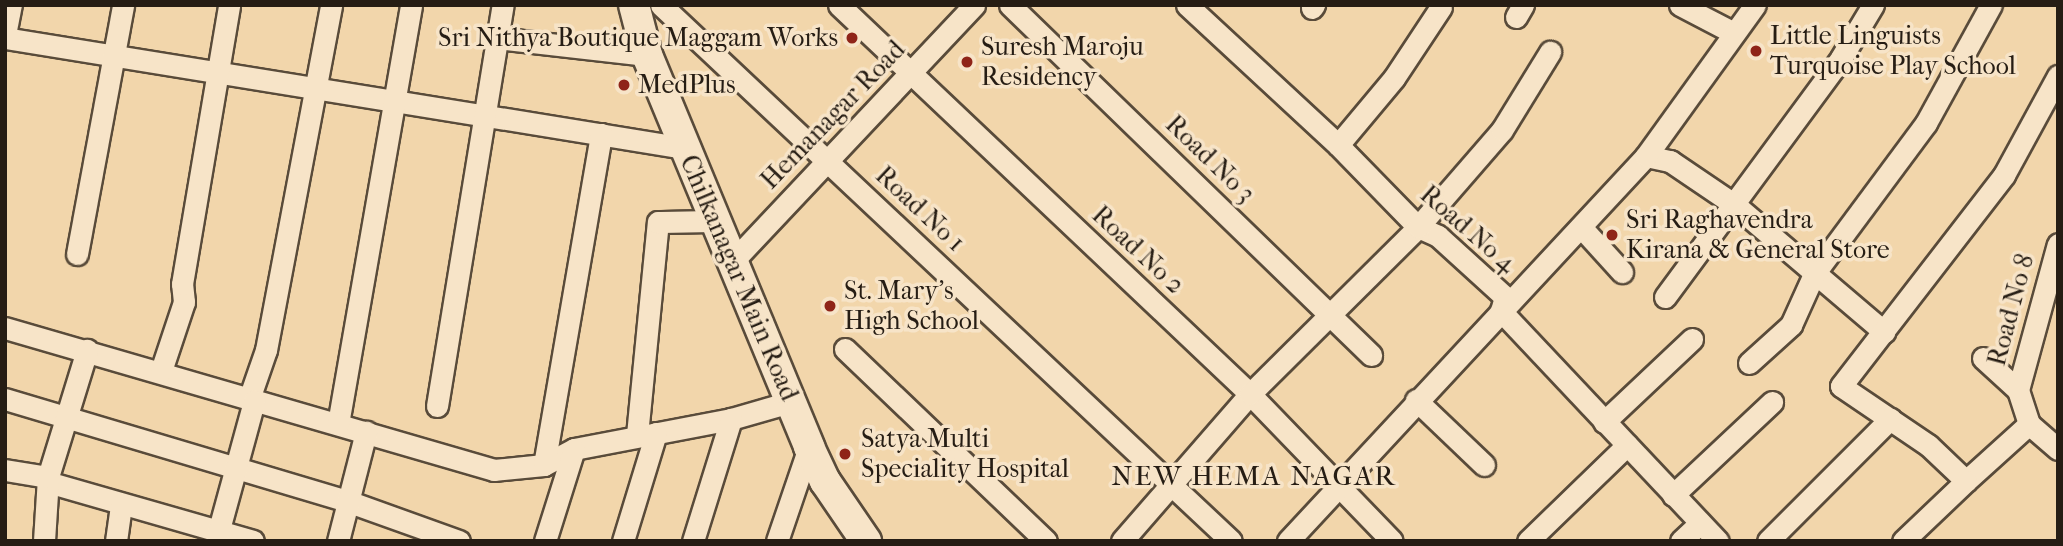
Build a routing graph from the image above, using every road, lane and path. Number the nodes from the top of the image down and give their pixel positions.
1 (11, 5) edge
2 (123, 5) edge
3 (229, 5) edge
4 (331, 5) edge
5 (411, 5) edge
6 (503, 5) edge
7 (634, 5) edge
8 (661, 5) edge
9 (839, 5) edge
10 (974, 5) edge
11 (1010, 5) edge
12 (1187, 5) edge
13 (1680, 5) edge
14 (1755, 5) edge
15 (1873, 5) edge
16 (1991, 5) edge
17 (1441, 7) edge
18 (1734, 33) junction
19 (5, 37) edge
20 (497, 38) junction
21 (1550, 52) dead end
22 (647, 55) junction
23 (116, 56) junction
24 (216, 72) junction
25 (911, 75) junction
26 (2058, 76) edge
27 (317, 89) junction
28 (395, 101) junction
29 (485, 116) junction
30 (601, 134) junction
31 (1338, 145) junction
32 (685, 148) junction
33 (1646, 156) junction
34 (827, 161) junction
35 (1735, 205) junction
36 (715, 221) junction
37 (1418, 227) junction
38 (1581, 227) junction
39 (2058, 244) edge
40 (77, 254) dead end
41 (732, 262) junction
42 (1622, 272) dead end
43 (1814, 274) junction
44 (1665, 298) dead end
45 (2051, 310) edge
46 (1501, 311) junction
47 (1330, 312) junction
48 (5, 328) edge
49 (1884, 332) junction
50 (1692, 339) dead end
51 (845, 349) dead end
52 (88, 351) junction
53 (1371, 355) dead end
54 (1983, 358) dead end
55 (1749, 363) dead end
56 (161, 371) junction
57 (2018, 390) junction
58 (1250, 394) junction
59 (5, 399) edge
60 (252, 400) junction
61 (1416, 400) junction
62 (790, 402) junction
63 (1772, 402) dead end
64 (437, 405) dead end
65 (67, 417) junction
66 (731, 419) junction
67 (1890, 419) junction
68 (1604, 422) junction
69 (338, 424) junction
70 (2029, 424) junction
71 (366, 432) junction
72 (647, 434) junction
73 (1627, 445) junction
74 (809, 447) junction
75 (574, 449) junction
76 (2058, 449) edge
77 (544, 465) junction
78 (1484, 465) dead end
79 (236, 469) junction
80 (5, 470) edge
81 (49, 480) junction
82 (1966, 481) junction
83 (1172, 483) junction
84 (1339, 486) junction
85 (1673, 495) junction
86 (347, 501) junction
87 (121, 504) junction
88 (1700, 523) junction
89 (194, 533) edge
90 (218, 533) junction
91 (44, 541) edge
92 (116, 541) edge
93 (253, 541) edge
94 (338, 541) edge
95 (459, 541) edge
96 (545, 541) edge
97 (623, 541) edge
98 (693, 541) edge
99 (777, 541) edge
100 (866, 541) edge
101 (1046, 541) edge
102 (1122, 541) edge
103 (1231, 541) edge
104 (1288, 541) edge
105 (1392, 541) edge
106 (1528, 541) edge
107 (1681, 541) edge
108 (1718, 541) edge
109 (1768, 541) edge
110 (1903, 541) edge

1 - 19 street
2 - 23 street
3 - 24 street
4 - 27 street
5 - 28 street
6 - 20 street
7 - 22 main road, Chilkanagar Main Road
8 - 34 street, Road No 1
9 - 25 street, Road No 2
10 - 25 street, Hemanagar Road
11 - 47 street, Road No 3
12 - 31 street, Road No 4
13 - 18 street
14 - 18 street
15 - 35 street
16 - 43 street
17 - 31 street
18 - 33 street
19 - 23 street
20 - 22 street
20 - 29 street
21 - 37 street
22 - 32 main road, Chilkanagar Main Road
23 - 24 street
23 - 40 street
24 - 27 street
24 - 56 street
25 - 34 street, Hemanagar Road
25 - 58 street, Road No 2
26 - 49 street
27 - 28 street
27 - 60 street
28 - 29 street
28 - 69 street
29 - 30 street
29 - 64 street
30 - 32 street
30 - 77 street
31 - 37 street, Road No 4
32 - 36 main road, Chilkanagar Main Road
33 - 35 street
33 - 38 street
34 - 41 street, Hemanagar Road
34 - 83 street, Road No 1
35 - 43 street
35 - 44 street
36 - 41 main road, Chilkanagar Main Road
36 - 72 street
37 - 46 street, Road No 4
37 - 47 street
38 - 42 street
38 - 46 street
39 - 45 street, Road No 8
41 - 62 main road, Chilkanagar Main Road
43 - 49 street
43 - 55 street
45 - 57 street, Road No 8
46 - 61 street
46 - 68 street, Road No 4
47 - 53 street, Road No 3
47 - 58 street
48 - 52 street
49 - 67 street
50 - 68 street
51 - 101 street
52 - 56 street
52 - 65 street
54 - 57 street
56 - 60 street
57 - 70 street
58 - 83 street
58 - 84 street, Road No 2
59 - 65 street
60 - 69 street
60 - 79 street
61 - 78 street
61 - 84 street
62 - 66 street
62 - 74 main road, Chilkanagar Main Road
63 - 85 street
65 - 79 street
65 - 81 street
66 - 72 street
66 - 98 street
67 - 82 street
67 - 109 street
68 - 73 street, Road No 4
69 - 71 street
70 - 76 street
70 - 82 street
71 - 77 street
71 - 86 street
72 - 75 street
72 - 97 street
73 - 85 street, Road No 4
73 - 106 street
74 - 99 street
74 - 100 main road, Chilkanagar Main Road
75 - 77 street
75 - 96 street
79 - 86 street
79 - 90 street
80 - 81 street
81 - 87 street
81 - 91 street
82 - 110 street
83 - 102 street
83 - 103 street, Road No 1
84 - 104 street
84 - 105 street, Road No 2
85 - 88 street, Road No 4
86 - 94 street
86 - 95 street
87 - 89 street
87 - 92 street
88 - 107 street
88 - 108 street, Road No 4
89 - 90 street
90 - 93 street

